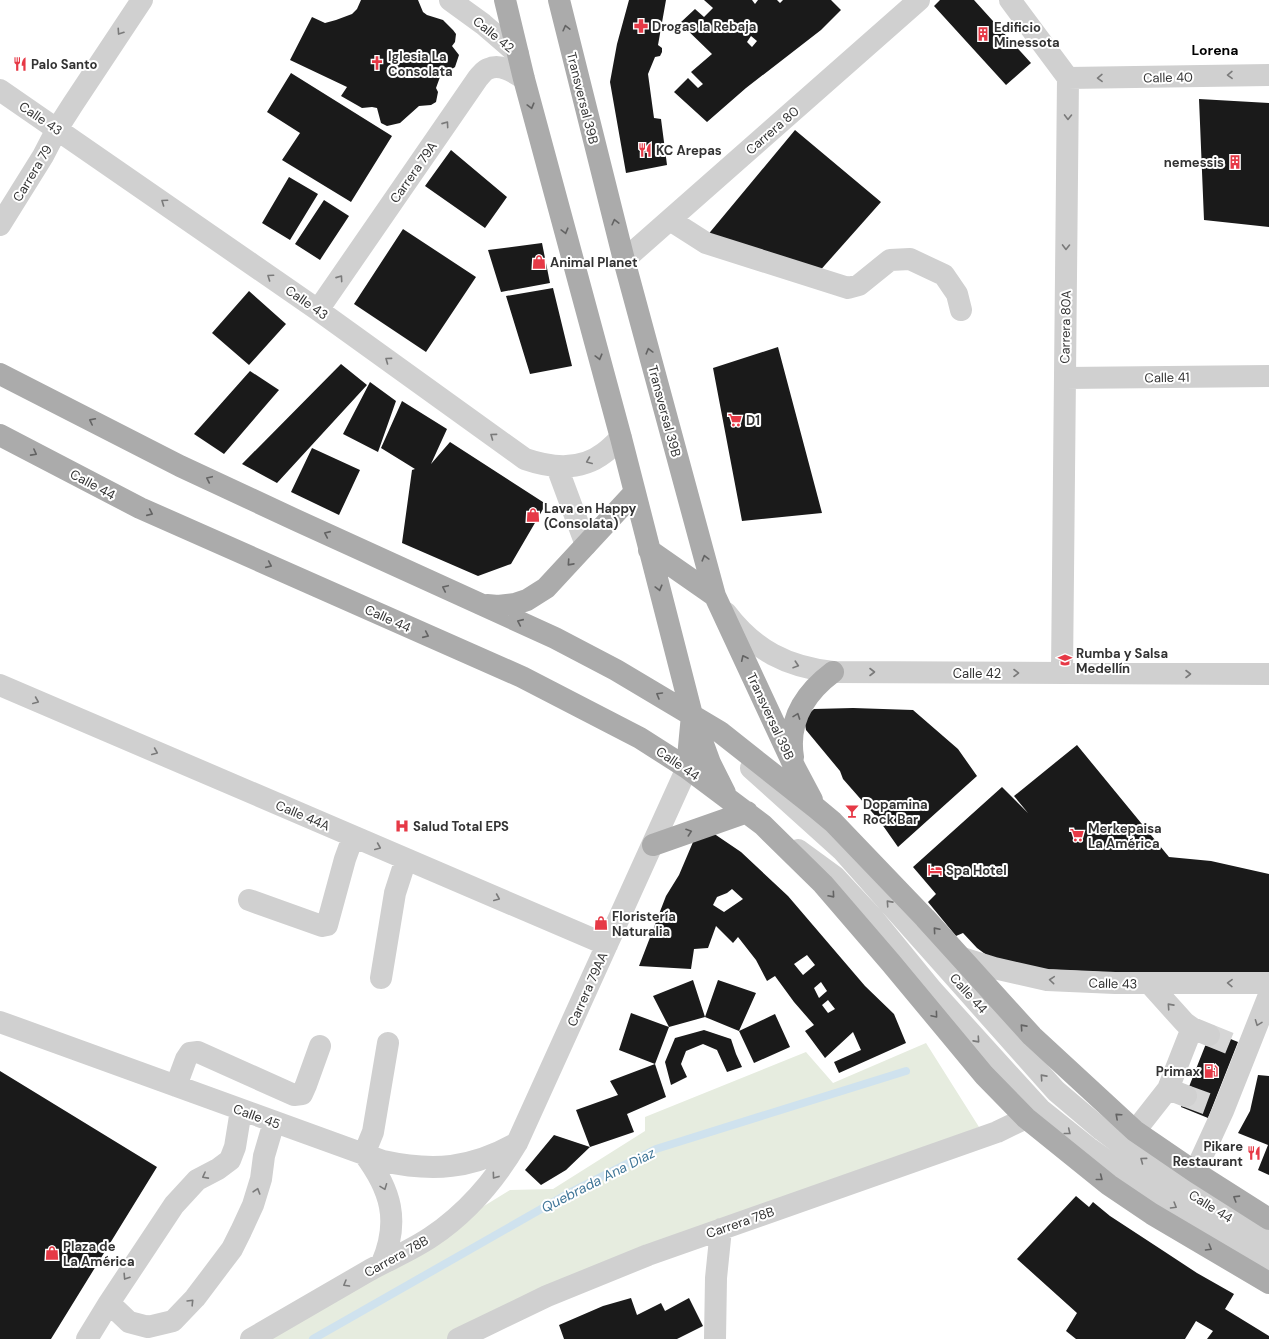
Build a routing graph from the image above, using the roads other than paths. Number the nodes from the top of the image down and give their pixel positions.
1 (142, 0) edge
2 (450, 0) edge
3 (505, 0) edge
4 (559, 0) edge
5 (919, 0) edge
6 (1010, 0) edge
7 (518, 54) junction
8 (1269, 75) edge
9 (1068, 78) junction
10 (524, 79) junction
11 (0, 90) edge
12 (57, 129) junction
13 (670, 220) junction
14 (0, 225) edge
15 (624, 260) junction
16 (318, 310) junction
17 (960, 310) dead end
18 (0, 374) edge
19 (1269, 376) edge
20 (1065, 378) junction
21 (0, 435) edge
22 (621, 438) junction
23 (557, 467) junction
24 (634, 493) junction
25 (586, 545) junction
26 (649, 550) junction
27 (715, 596) junction
28 (480, 604) junction
29 (833, 672) junction
30 (1062, 673) junction
31 (1269, 674) edge
32 (0, 685) edge
33 (692, 715) junction
34 (687, 768) junction
35 (795, 768) junction
36 (727, 797) junction
37 (815, 806) junction
38 (755, 818) junction
39 (353, 837) junction
40 (653, 845) junction
41 (406, 859) junction
42 (249, 900) dead end
43 (607, 945) junction
44 (956, 966) junction
45 (381, 978) dead end
46 (1149, 983) junction
47 (1269, 983) edge
48 (1269, 995) edge
49 (0, 1022) edge
50 (388, 1043) dead end
51 (320, 1046) dead end
52 (176, 1086) junction
53 (241, 1110) junction
54 (1026, 1118) junction
55 (274, 1122) junction
56 (1135, 1131) junction
57 (517, 1143) junction
58 (364, 1154) junction
59 (230, 1160) junction
60 (262, 1171) junction
61 (1195, 1172) junction
62 (1269, 1219) edge
63 (721, 1229) junction
64 (1269, 1243) edge
65 (382, 1263) junction
66 (1269, 1264) edge
67 (1269, 1283) edge
68 (109, 1303) junction
69 (87, 1339) edge
70 (251, 1339) edge
71 (458, 1339) edge
72 (715, 1339) edge

1 -> 12 street, Carrera 79
2 - 7 street, Calle 42
3 - 7 main road
15 -> 4 main road, Transversal 39B
5 - 13 street, Carrera 80
6 - 9 street
7 - 10 main road
8 -> 9 street, Calle 40
9 -> 20 street, Carrera 80A
16 -> 10 street, Carrera 79A
10 -> 22 main road
11 - 12 street, Calle 43
12 - 14 street, Carrera 79
16 -> 12 street, Calle 43
13 - 15 street, Carrera 80
13 - 17 street
27 -> 15 main road, Transversal 39B
23 -> 16 street, Calle 43
28 -> 18 main road, Calle 44
19 - 20 street, Calle 41
20 - 30 street, Carrera 80A
21 -> 34 main road, Calle 44
22 -> 23 street, Calle 43
22 - 24 main road
23 - 25 street
24 - 25 main road
24 - 26 main road
25 -> 28 main road
26 - 27 main road
26 -> 33 main road
27 -> 29 street, Calle 42
35 -> 27 main road, Transversal 39B
33 -> 28 main road, Calle 44
29 -> 30 street, Calle 42
35 -> 29 main road
30 -> 31 street, Calle 42
32 -> 39 street, Calle 44A
33 - 34 main road
33 - 36 main road
33 - 37 main road, Calle 44
44 -> 33 street, Calle 44
34 - 36 main road, Calle 44
34 - 40 street, Carrera 79AA
35 - 37 main road, Transversal 39B
36 - 38 main road, Calle 44
44 -> 37 main road, Calle 44
40 -> 38 main road
38 -> 54 main road, Calle 44
38 -> 66 street, Calle 44
39 -> 41 street, Calle 44A
39 - 42 street
40 - 43 street, Carrera 79AA
41 -> 43 street, Calle 44A
41 - 45 street
43 - 57 street, Carrera 79AA
46 -> 44 street, Calle 43
56 -> 44 main road, Calle 44
64 -> 44 street, Calle 44
47 -> 46 street, Calle 43
56 -> 46 street
48 -> 61 street
49 - 52 street, Calle 45
50 - 58 street
51 - 52 street
52 - 53 street, Calle 45
53 - 55 street, Calle 45
53 - 59 street
54 - 63 street, Carrera 78B
54 -> 67 main road, Calle 44
55 - 58 street, Calle 45
55 - 60 street
56 - 61 main road, Calle 44
57 - 58 street, Calle 45
57 -> 65 street, Carrera 78B
58 -> 65 street
59 - 60 street
59 -> 68 street
68 -> 60 street
62 -> 61 main road, Calle 44
63 - 71 street, Carrera 78B
63 - 72 street
65 -> 70 street, Carrera 78B
68 - 69 street

